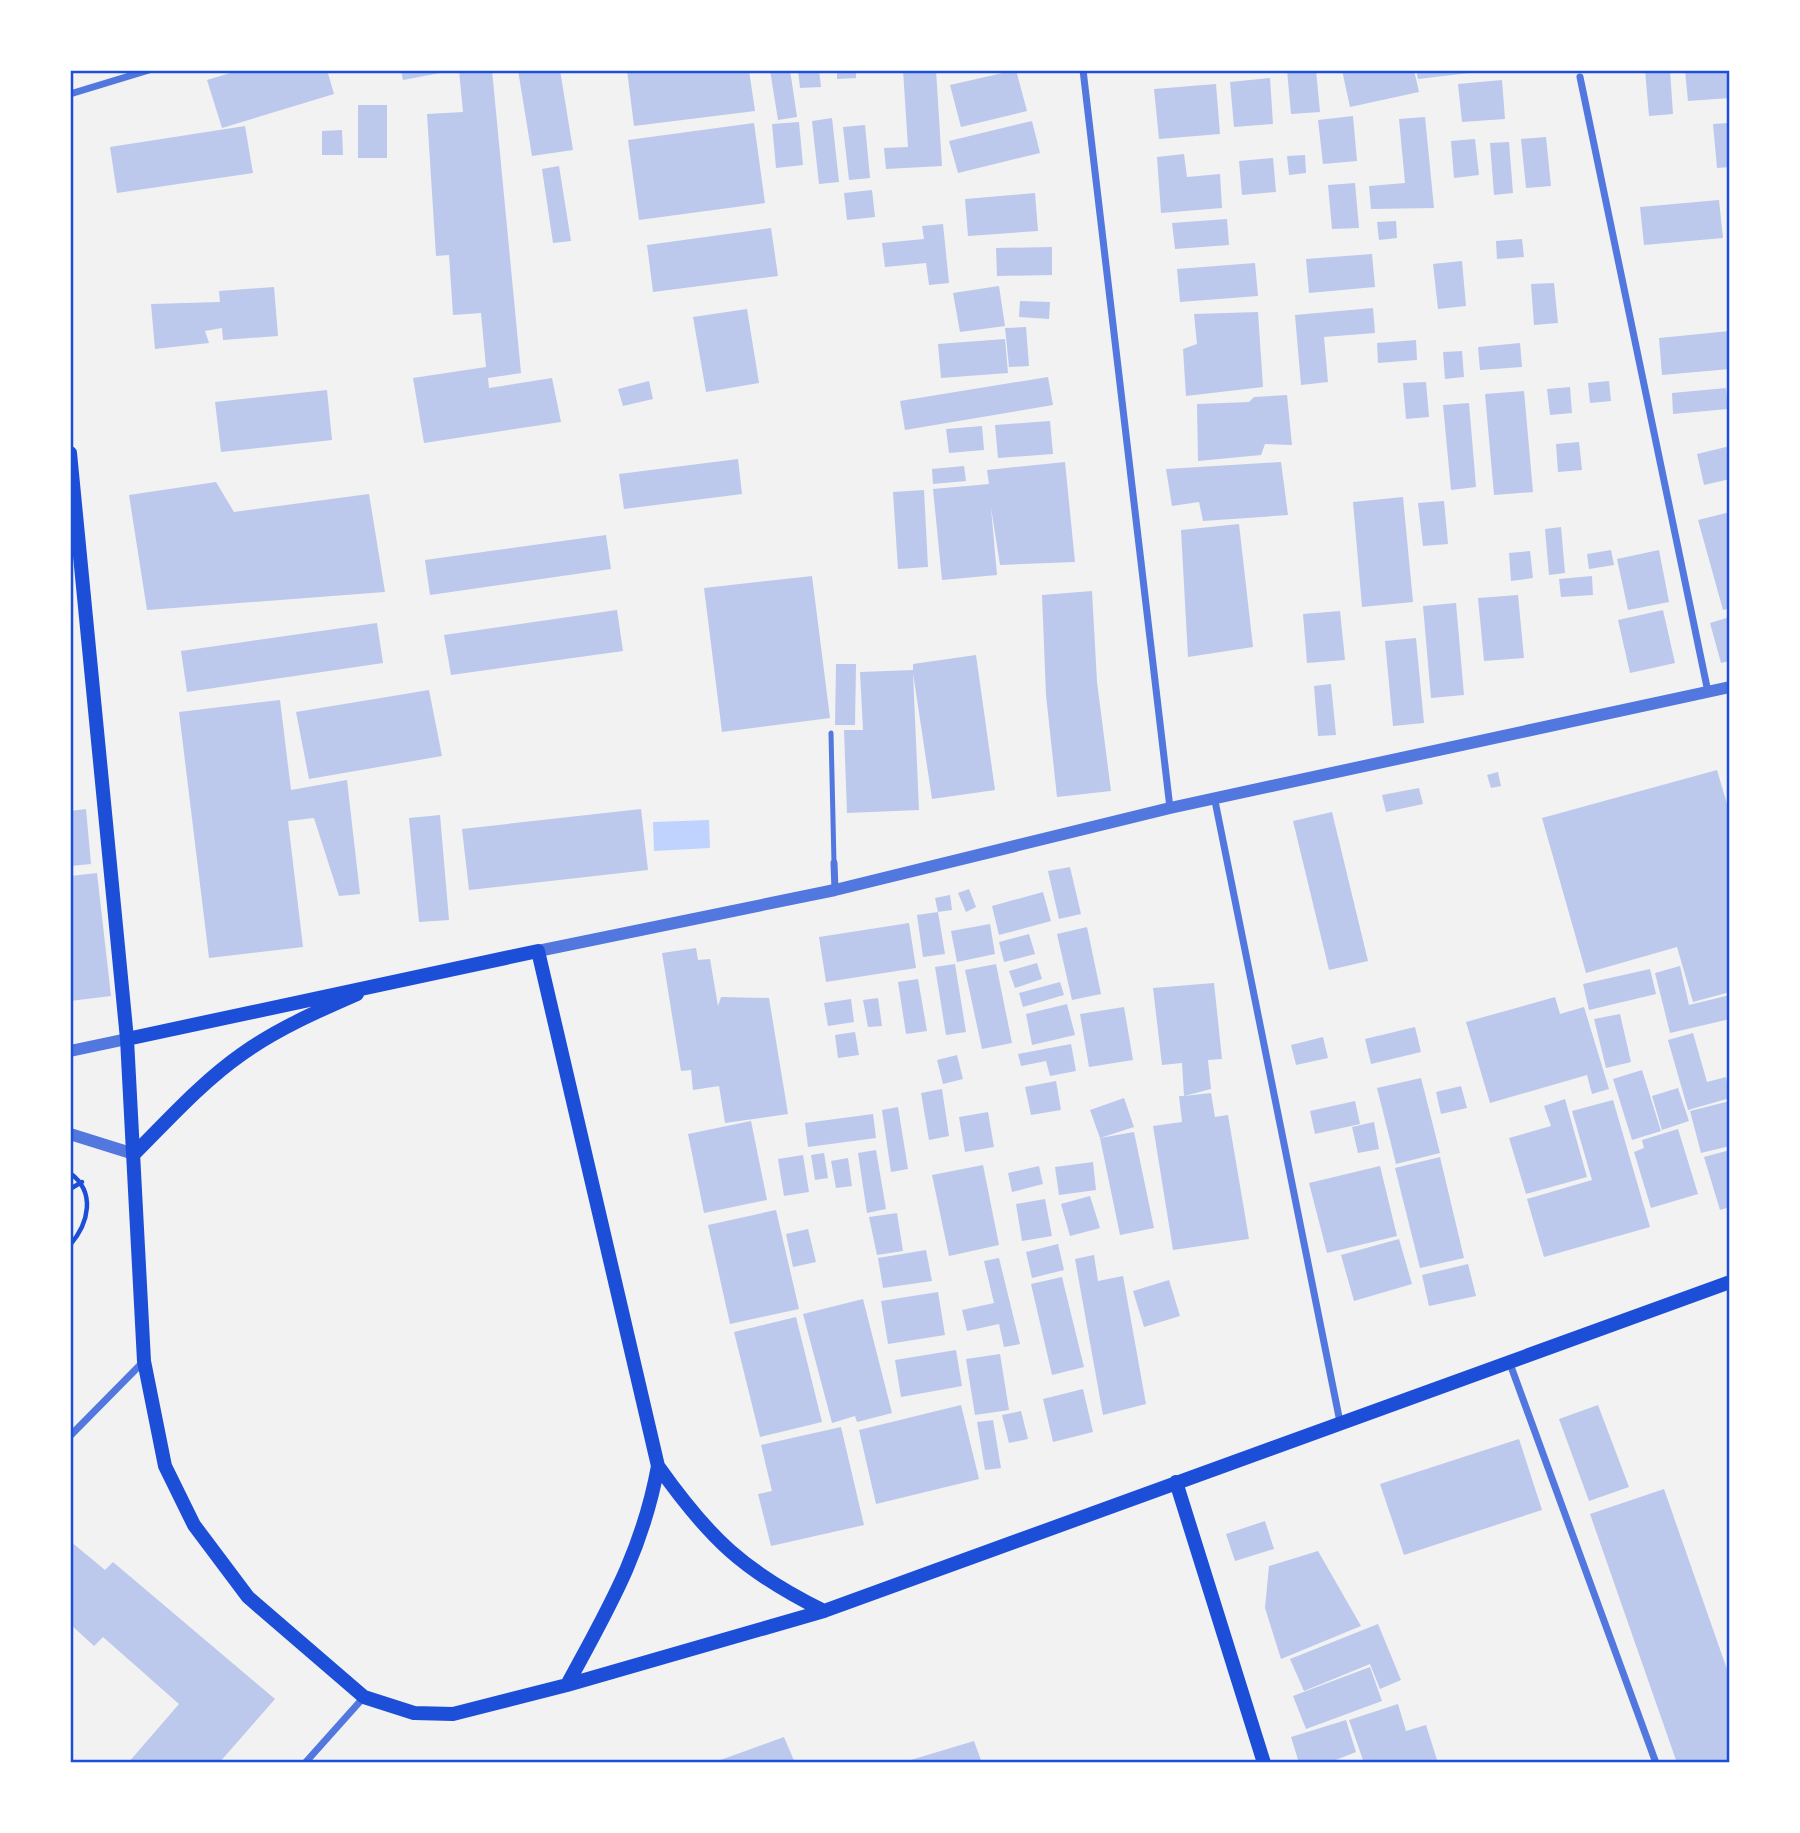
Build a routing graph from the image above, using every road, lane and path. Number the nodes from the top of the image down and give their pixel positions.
1 (149, 70) edge
2 (1083, 70) edge
3 (1580, 77) dead end
4 (70, 93) edge
5 (70, 454) edge
6 (1730, 687) edge
7 (1707, 692) junction
8 (831, 733) dead end
9 (1214, 801) junction
10 (1170, 808) junction
11 (834, 863) joint
12 (835, 890) junction
13 (538, 951) junction
14 (384, 982) junction
15 (127, 1040) junction
16 (70, 1051) edge
17 (70, 1135) edge
18 (134, 1154) junction
19 (70, 1173) edge
20 (82, 1182) junction
21 (70, 1189) edge
22 (70, 1245) edge
23 (1730, 1282) edge
24 (144, 1360) junction
25 (1509, 1361) junction
26 (1340, 1422) junction
27 (70, 1437) edge
28 (658, 1466) junction
29 (1176, 1482) junction
30 (824, 1611) junction
31 (567, 1685) junction
32 (364, 1697) junction
33 (304, 1763) edge
34 (1264, 1763) edge
35 (1656, 1763) edge

1 - 4 street
2 - 10 street
3 - 7 street
5 - 15 main road
6 - 7 street
7 - 9 street
8 - 11 lane
9 - 10 street
9 - 26 street
10 - 12 street
11 - 12 street
12 - 13 street
13 - 14 main road
13 - 28 main road
14 - 15 main road
14 - 18 main road
15 - 16 street
15 - 18 main road
17 - 18 street
18 - 24 main road
19 - 20 path
20 - 21 path
20 - 22 path
23 - 25 main road
24 - 27 street
24 - 32 main road
25 - 26 main road
25 - 35 street
26 - 29 main road
28 - 30 main road
28 - 31 main road
29 - 30 main road
29 - 34 main road
30 - 31 main road
31 - 32 main road
32 - 33 street

